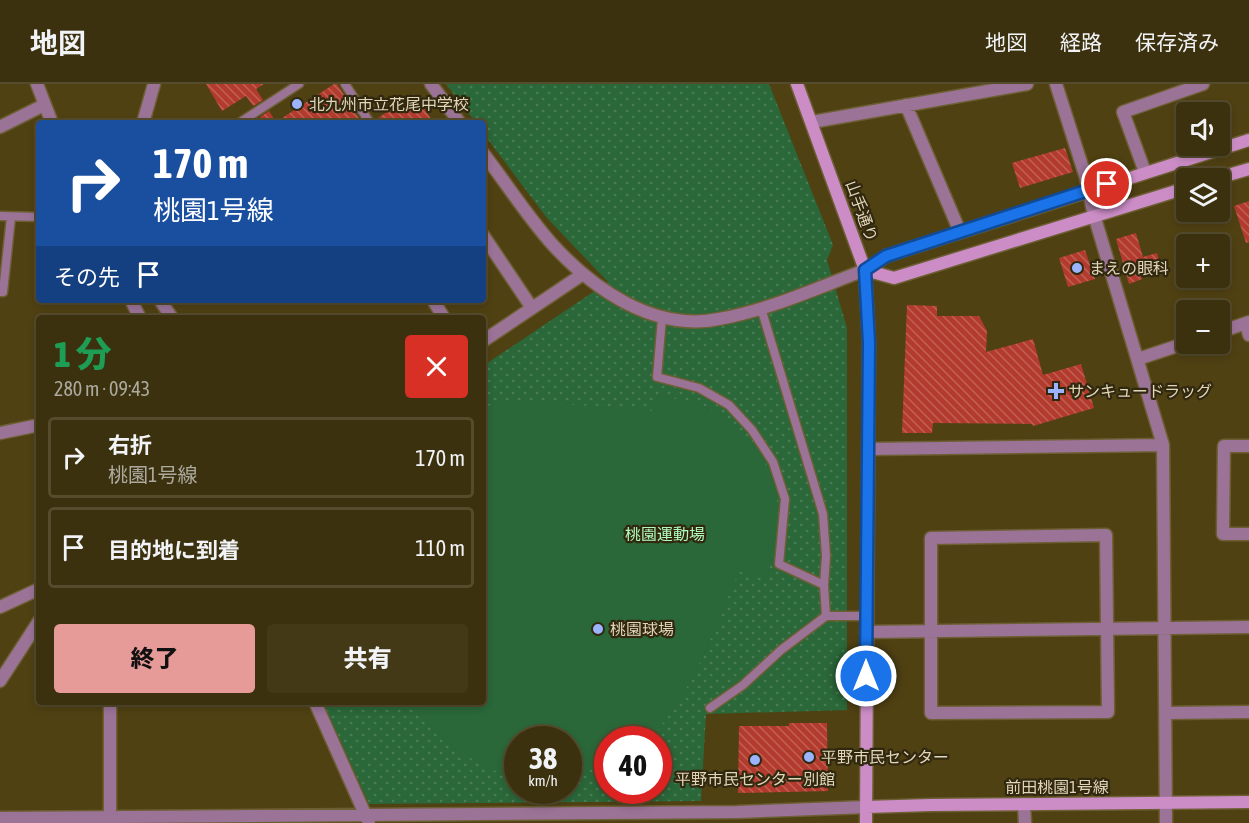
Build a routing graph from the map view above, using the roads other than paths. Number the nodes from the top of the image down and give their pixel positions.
1 (37, 84) edge
2 (154, 84) edge
3 (298, 84) edge
4 (345, 84) edge
5 (431, 84) edge
6 (797, 84) edge
7 (1027, 84) edge
8 (1056, 84) edge
9 (1203, 84) edge
10 (44, 105) junction
11 (906, 105) junction
12 (51, 120) edge
13 (144, 120) edge
14 (244, 120) edge
15 (368, 120) edge
16 (458, 120) edge
17 (812, 122) junction
18 (0, 127) edge
19 (1249, 140) edge
20 (486, 157) edge
21 (1249, 170) edge
22 (1144, 172) junction
23 (1230, 175) edge
24 (1088, 190) junction
25 (1176, 191) edge
26 (1094, 215) junction
27 (0, 216) edge
28 (11, 217) junction
29 (36, 217) edge
30 (960, 232) junction
31 (486, 239) edge
32 (865, 270) junction
33 (583, 274) junction
34 (0, 292) edge
35 (532, 308) junction
36 (761, 308) junction
37 (662, 318) junction
38 (1248, 327) edge
39 (1230, 330) edge
40 (486, 339) edge
41 (1176, 346) edge
42 (1138, 359) junction
43 (36, 426) edge
44 (0, 433) edge
45 (1163, 445) junction
46 (1249, 446) edge
47 (869, 448) junction
48 (1249, 534) edge
49 (824, 585) junction
50 (36, 590) edge
51 (0, 607) edge
52 (826, 616) junction
53 (866, 616) junction
54 (36, 626) edge
55 (1249, 627) edge
56 (1164, 628) junction
57 (1107, 630) junction
58 (931, 631) junction
59 (866, 632) junction
60 (0, 681) edge
61 (110, 705) edge
62 (316, 705) edge
63 (710, 708) dead end
64 (1249, 712) edge
65 (1166, 713) junction
66 (1249, 802) edge
67 (1166, 803) junction
68 (1024, 804) junction
69 (866, 807) junction
70 (737, 817) edge
71 (0, 818) edge
72 (367, 818) edge
73 (495, 818) edge
74 (596, 818) edge
75 (110, 821) edge
76 (866, 823) edge
77 (1025, 823) edge
78 (1166, 823) edge

1 - 10 street
2 - 13 street
3 - 14 lane
4 - 15 lane
5 - 16 street
6 - 17 street, 山手通り
7 - 11 street
8 - 24 street
9 - 22 street
10 - 12 street
10 - 18 street
11 - 17 street
11 - 30 street
17 - 32 street, 山手通り
19 - 22 street
20 - 33 street
21 - 23 street
22 - 24 street
24 - 26 street
24 - 30 street
25 - 26 street
26 - 32 street
26 - 42 street
27 - 28 lane
28 - 29 lane
28 - 34 lane
30 - 32 street
31 - 35 street
32 - 36 street
32 - 47 street, 山手通り
33 - 35 street
33 - 37 street
35 - 40 street
36 - 37 street
36 - 49 lane
37 - 49 lane
38 - 39 street
41 - 42 street
42 - 45 street
43 - 44 street
45 - 47 street
45 - 56 street
46 - 48 street
47 - 53 street, 山手通り
49 - 52 lane
50 - 51 street
52 - 53 lane
52 - 63 lane
53 - 59 street, 山手通り
54 - 60 street
55 - 56 street
56 - 57 street
56 - 65 street
57 - 58 street
57 - 58 street
57 - 58 street
58 - 59 street
59 - 69 street, 山手通り
61 - 75 street
62 - 72 street
64 - 65 street
65 - 67 street
66 - 67 street, 前田桃園1号線
67 - 68 street, 前田桃園1号線
67 - 78 street
68 - 69 street, 前田桃園1号線
68 - 77 street
69 - 70 street
69 - 76 street, 山手通り
70 - 74 street
71 - 75 street
72 - 73 street
72 - 75 street
73 - 74 street

